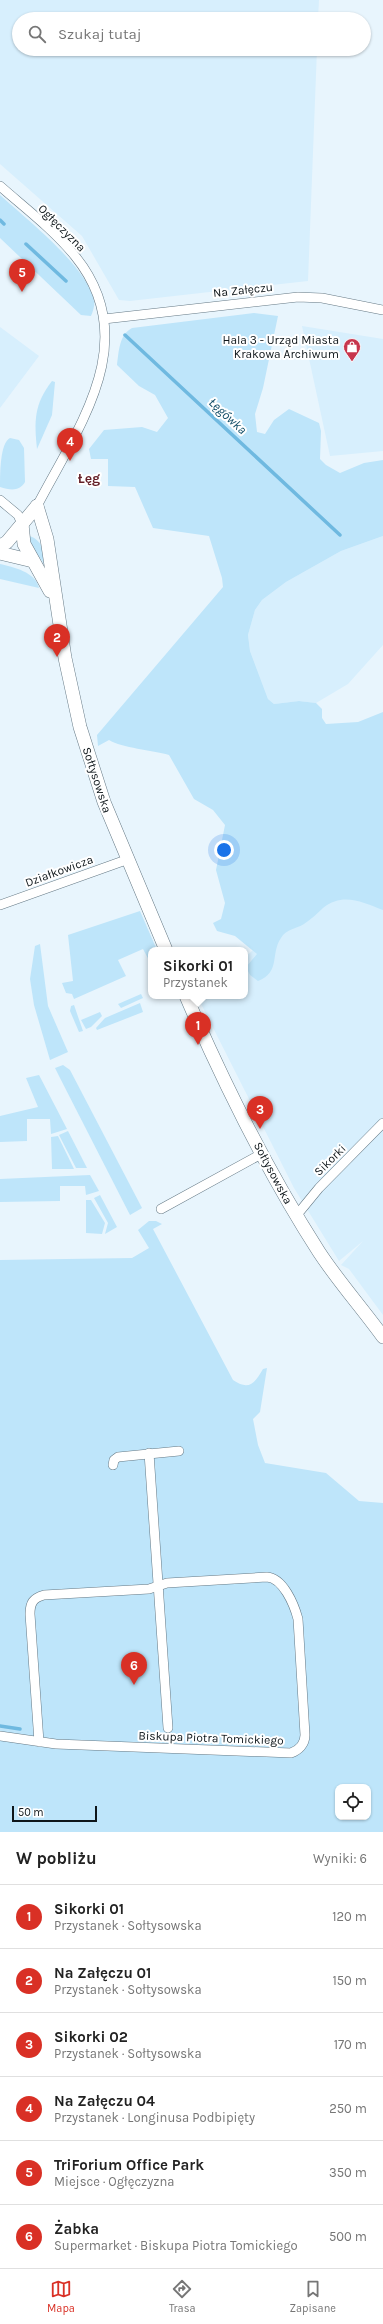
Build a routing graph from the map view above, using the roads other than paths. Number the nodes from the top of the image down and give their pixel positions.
1 (0, 186) edge
2 (383, 310) edge
3 (104, 319) junction
4 (0, 500) edge
5 (37, 506) junction
6 (22, 524) junction
7 (0, 546) edge
8 (0, 553) edge
9 (33, 561) junction
10 (55, 603) junction
11 (126, 860) junction
12 (0, 904) edge
13 (165, 947) edge
14 (187, 999) edge
15 (383, 1123) edge
16 (262, 1153) junction
17 (161, 1209) dead end
18 (296, 1216) junction
19 (383, 1336) edge
20 (179, 1451) dead end
21 (149, 1454) junction
22 (113, 1465) dead end
23 (158, 1586) junction
24 (168, 1728) dead end
25 (0, 1736) edge
26 (39, 1742) junction

1 - 3 street, Ogłęczyzna
2 - 3 street, Na Załęczu
3 - 5 street, Ogłęczyzna
4 - 6 street
5 - 6 street
5 - 10 street, Sołtysowska
6 - 7 street
6 - 9 street, Sołtysowska
8 - 9 street
9 - 10 street, Sołtysowska
10 - 11 street, Sołtysowska
11 - 12 street, Działkowicza
11 - 13 street, Sołtysowska
14 - 16 street, Sołtysowska
15 - 18 street, Sikorki
16 - 17 street
16 - 18 street, Sołtysowska
18 - 19 street, Sołtysowska
20 - 21 street
21 - 22 street
21 - 23 street, Biskupa Piotra Tomickiego
23 - 24 street, Biskupa Piotra Tomickiego
23 - 26 street, Biskupa Piotra Tomickiego
23 - 26 street, Biskupa Piotra Tomickiego
25 - 26 street, Biskupa Piotra Tomickiego

